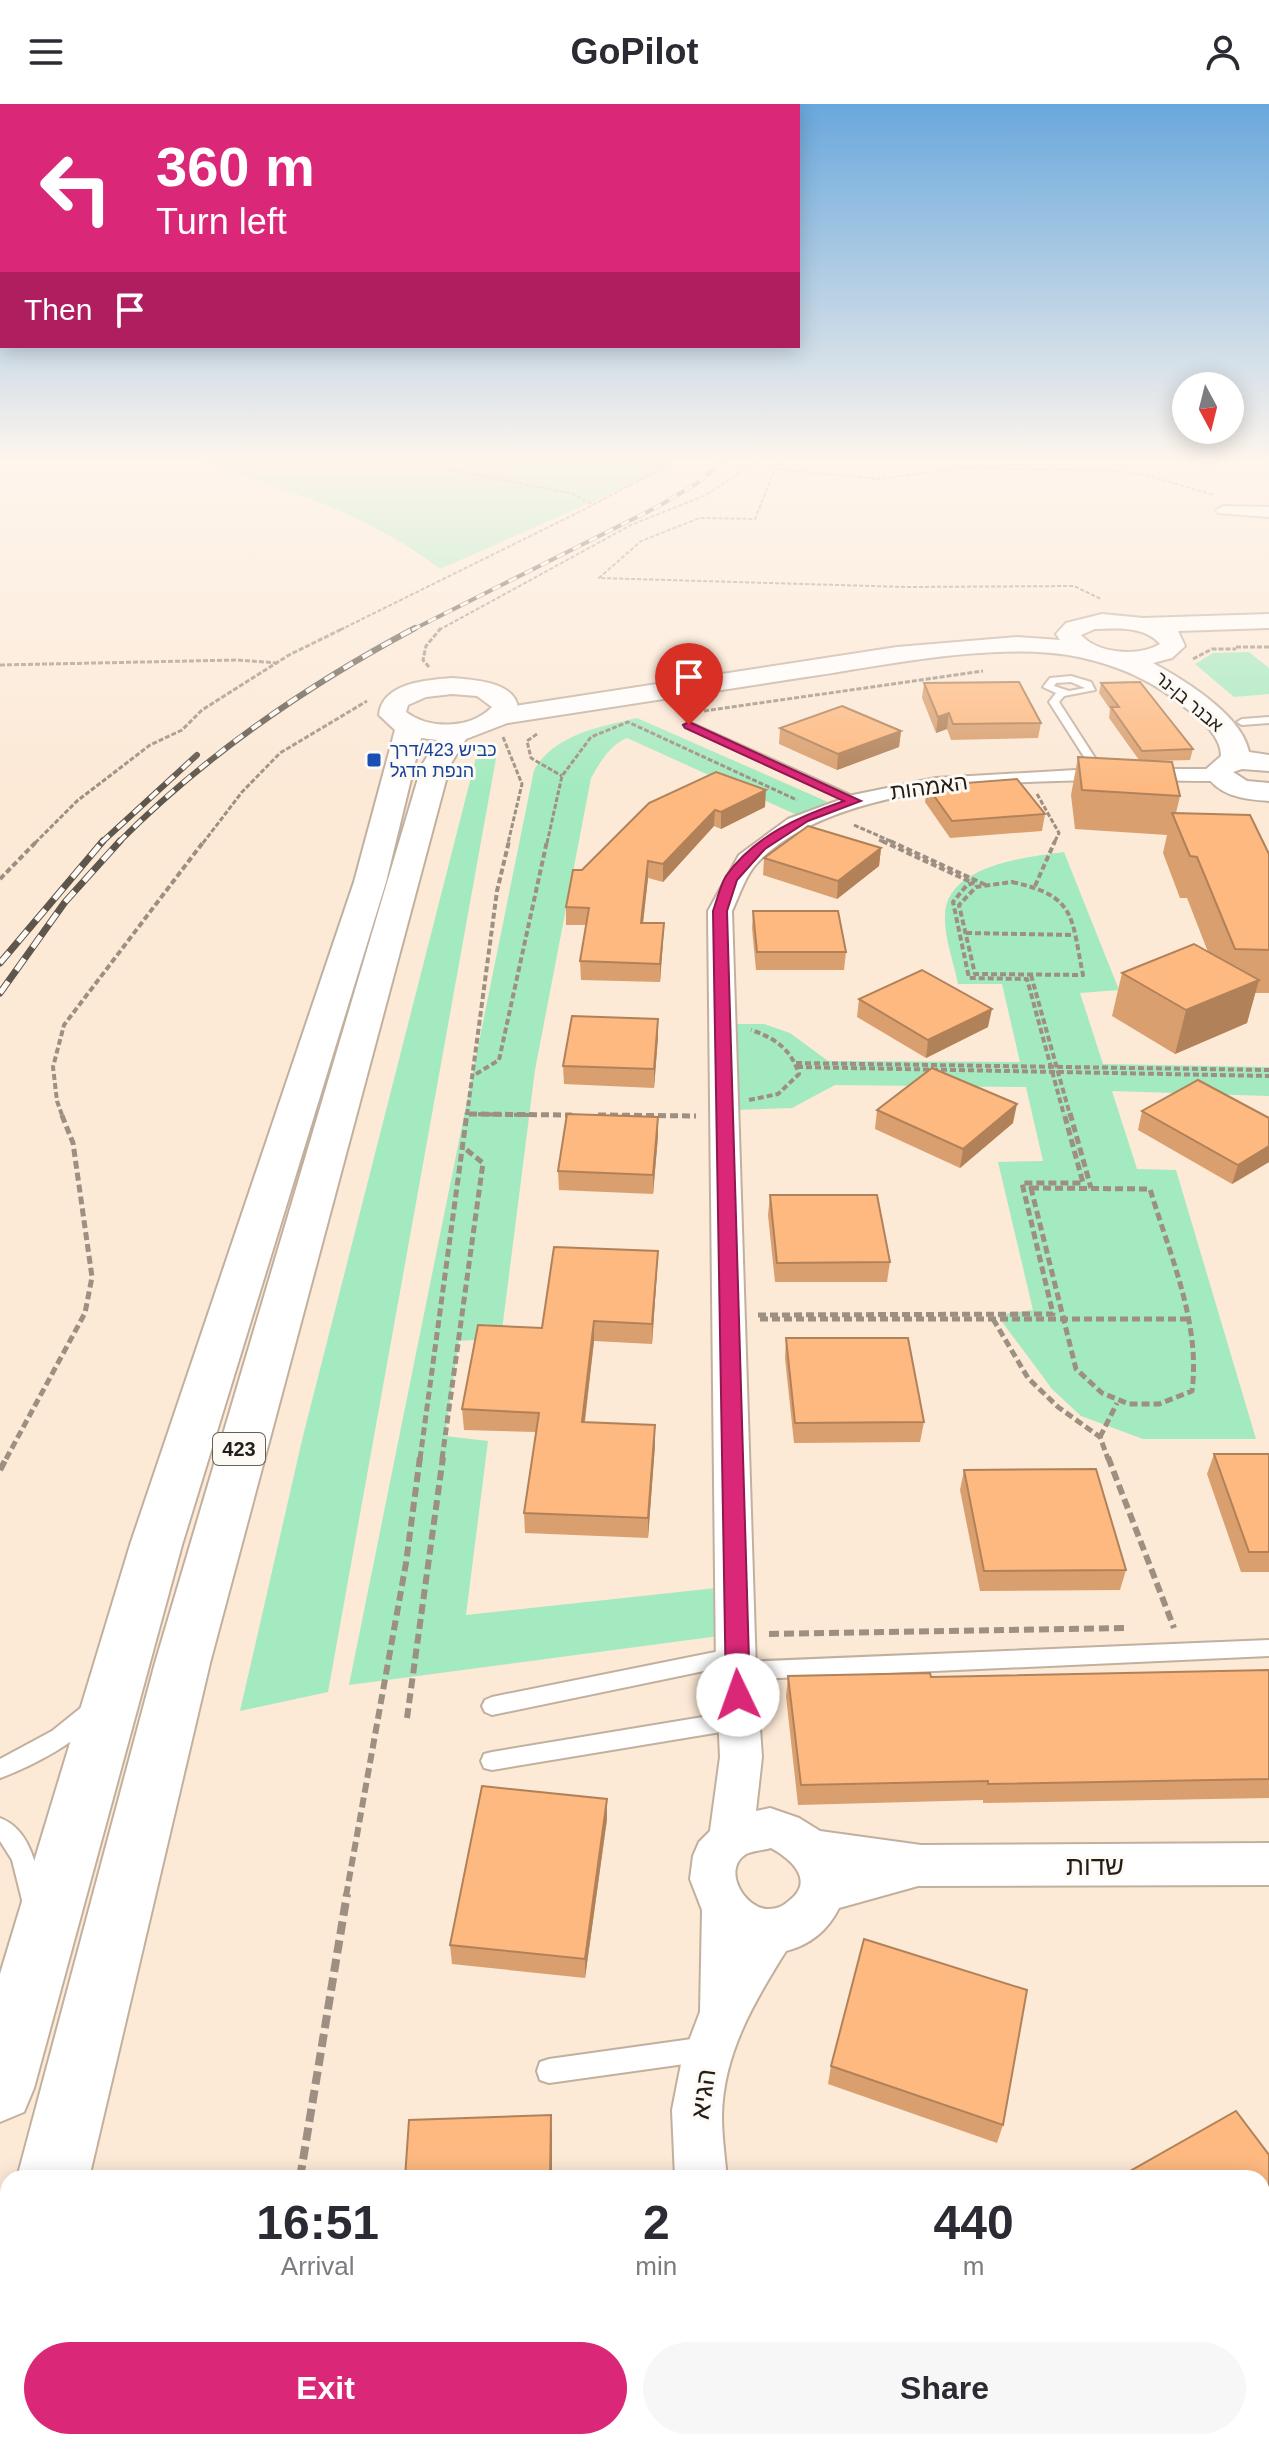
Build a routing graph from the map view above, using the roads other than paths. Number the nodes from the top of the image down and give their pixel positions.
1 (1269, 621) edge
2 (1141, 625) junction
3 (1269, 638) edge
4 (1078, 639) junction
5 (1171, 656) junction
6 (1123, 659) junction
7 (1061, 693) dead end
8 (392, 712) junction
9 (493, 718) junction
10 (1269, 720) edge
11 (1242, 722) junction
12 (689, 725) dead end
13 (1269, 753) edge
14 (1269, 763) edge
15 (1102, 777) junction
16 (1241, 779) edge
17 (855, 801) junction
18 (1269, 817) edge
19 (1269, 1648) edge
20 (736, 1654) junction
21 (116, 1685) junction
22 (492, 1706) dead end
23 (741, 1738) junction
24 (492, 1761) dead end
25 (0, 1769) edge
26 (0, 1828) edge
27 (750, 1833) junction
28 (1269, 1864) edge
29 (816, 1870) junction
30 (725, 1910) junction
31 (773, 1930) junction
32 (41, 1941) junction
33 (716, 2030) junction
34 (549, 2071) dead end
35 (0, 2088) edge
36 (55, 2170) edge
37 (701, 2170) edge

1 - 2 main road
2 - 4 main road
2 - 5 main road, אבנר בן-נר
3 - 5 main road
4 - 6 main road
4 - 9 main road
5 - 6 main road
5 - 11 main road, אבנר בן-נר
6 - 16 main road, אבנר בן-נר
7 - 15 lane
8 - 9 main road
8 - 9 main road
8 - 21 main road, 423
9 - 36 main road, 423
10 - 11 lane
11 - 13 main road, אבנר בן-נר
12 - 17 lane
14 - 16 main road
15 - 16 street, האמהות
15 - 17 street, האמהות
16 - 18 main road, אבנר בן-נר
17 - 20 street, האמהות
19 - 20 lane
20 - 22 lane
20 - 23 street, האמהות
21 - 25 lane
21 - 32 main road, 423
23 - 24 lane
23 - 27 street, האמהות
26 - 32 lane
27 - 29 street
27 - 30 street
28 - 29 street, שדות
29 - 31 street
30 - 31 street
30 - 33 street, הגיא
31 - 33 street, הגיא
32 - 35 main road, 423
33 - 34 lane
33 - 37 street, הגיא

